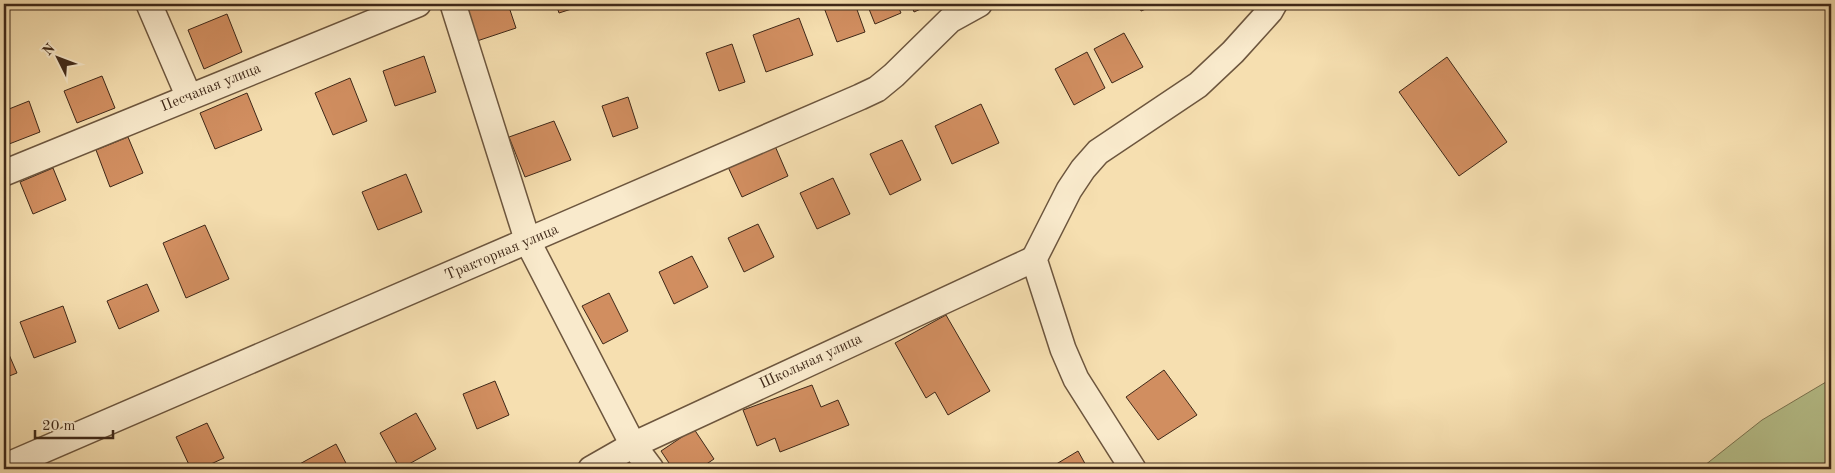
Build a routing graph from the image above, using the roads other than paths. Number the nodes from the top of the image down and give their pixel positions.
1 (149, 4) edge
2 (418, 4) edge
3 (453, 4) edge
4 (979, 4) edge
5 (1274, 4) edge
6 (189, 97) junction
7 (4, 173) edge
8 (528, 242) junction
9 (1034, 259) junction
10 (633, 445) junction
11 (4, 467) edge
12 (591, 469) edge
13 (651, 469) edge
14 (1133, 469) edge

1 - 6 street
2 - 6 street, Песчаная улица
3 - 8 street
4 - 8 street, Тракторная улица
5 - 9 street
6 - 7 street, Песчаная улица
8 - 10 street
8 - 11 street, Тракторная улица
9 - 10 street, Школьная улица
9 - 14 street
10 - 12 street, Школьная улица
10 - 13 street

